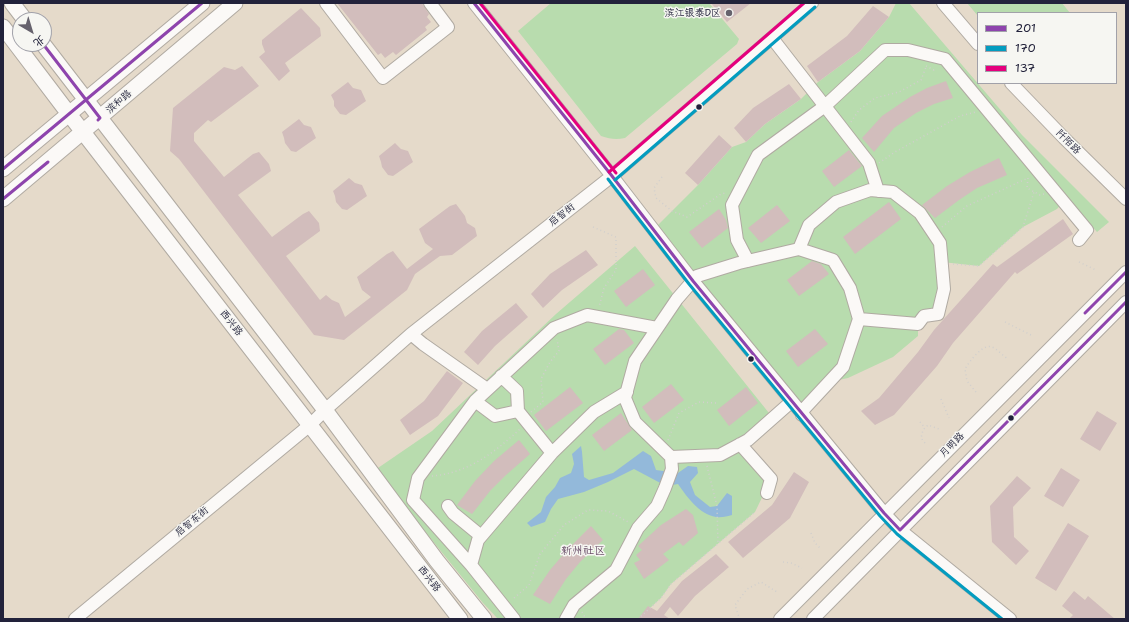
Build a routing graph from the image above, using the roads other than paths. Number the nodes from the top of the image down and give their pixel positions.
1 (12, 3) edge
2 (202, 3) edge
3 (235, 3) edge
4 (326, 3) edge
5 (430, 3) edge
6 (474, 3) edge
7 (812, 3) edge
8 (942, 3) edge
9 (19, 12) edge
10 (3, 27) edge
11 (772, 38) junction
12 (977, 43) edge
13 (49, 52) edge
14 (1012, 84) edge
15 (86, 101) junction
16 (825, 106) junction
17 (69, 114) junction
18 (100, 118) junction
19 (83, 132) junction
20 (3, 169) edge
21 (612, 176) junction
22 (878, 191) junction
23 (3, 199) edge
24 (1126, 199) edge
25 (1079, 240) dead end
26 (800, 248) junction
27 (748, 261) junction
28 (1126, 272) edge
29 (693, 281) junction
30 (1126, 302) edge
31 (859, 319) junction
32 (657, 328) junction
33 (411, 334) junction
34 (501, 376) junction
35 (487, 389) junction
36 (627, 392) junction
37 (475, 401) junction
38 (792, 402) junction
39 (325, 410) junction
40 (802, 415) junction
41 (523, 417) junction
42 (310, 425) junction
43 (740, 444) junction
44 (552, 453) junction
45 (669, 459) junction
46 (767, 493) dead end
47 (448, 506) dead end
48 (884, 513) junction
49 (900, 530) junction
50 (481, 536) junction
51 (471, 565) junction
52 (75, 619) edge
53 (460, 619) edge
54 (484, 619) edge
55 (514, 619) edge
56 (566, 619) edge
57 (780, 619) edge
58 (813, 619) edge
59 (1010, 619) edge

1 - 9 main road
2 - 15 main road
3 - 18 main road, 滨和路
4 - 5 street
6 - 21 street
7 - 11 street, 启智街
8 - 12 street
10 - 17 main road, 西兴路
11 - 16 street
11 - 21 street, 启智街
13 - 15 main road, 西兴路
14 - 24 street, 阡陌路
15 - 17 main road
15 - 18 main road, 西兴路
16 - 22 street
16 - 25 street
16 - 27 street
17 - 19 main road, 西兴路
17 - 20 main road
18 - 19 main road, 滨和路
18 - 39 main road, 西兴路
19 - 23 main road, 滨和路
19 - 42 main road, 西兴路
21 - 29 street
21 - 33 street, 启智街
22 - 26 street
22 - 31 street
26 - 27 street
26 - 31 street
27 - 29 street
28 - 48 street, 月明路
29 - 32 street
29 - 38 street
30 - 49 street
31 - 40 street
32 - 34 street
32 - 36 street
33 - 35 street
33 - 39 street, 启智街
34 - 35 street
34 - 41 street
35 - 37 street
36 - 44 street
36 - 45 street
37 - 41 street
37 - 51 street
38 - 40 street
38 - 43 street
39 - 42 street, 启智街
39 - 54 main road, 西兴路
40 - 48 street
41 - 44 street
42 - 52 street, 启智东街
42 - 53 main road, 西兴路
43 - 45 street
43 - 46 street
44 - 50 street
45 - 56 street
47 - 50 street
48 - 49 street
48 - 57 street, 月明路
49 - 58 street
49 - 59 street
50 - 51 street
51 - 55 street

